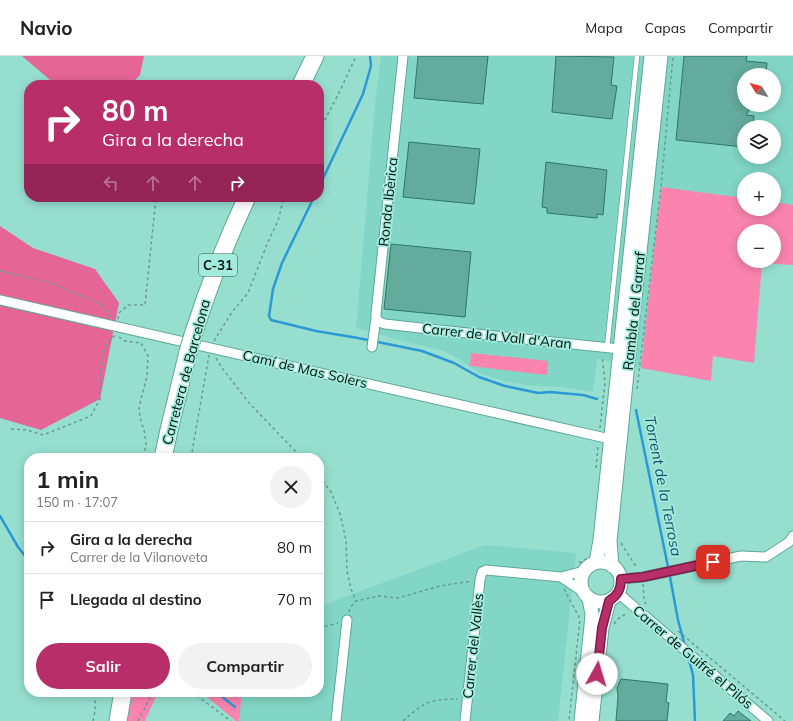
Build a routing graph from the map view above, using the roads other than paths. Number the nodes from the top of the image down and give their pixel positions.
1 (315, 56) edge
2 (403, 56) edge
3 (637, 56) edge
4 (651, 56) edge
5 (661, 56) edge
6 (304, 80) edge
7 (245, 202) edge
8 (0, 300) edge
9 (376, 318) junction
10 (372, 348) dead end
11 (610, 348) junction
12 (619, 405) junction
13 (605, 438) junction
14 (164, 453) edge
15 (793, 536) edge
16 (591, 560) junction
17 (612, 566) junction
18 (579, 568) junction
19 (560, 577) junction
20 (621, 579) junction
21 (586, 595) junction
22 (614, 597) junction
23 (347, 620) road end
24 (123, 697) edge
25 (118, 721) edge
26 (336, 721) edge
27 (465, 721) edge
28 (581, 721) edge
29 (592, 721) edge
30 (768, 721) edge

1 - 6 highway
2 - 9 street, Ronda Ibèrica
3 - 11 lane, Rambla del Garraf
4 - 11 street, Rambla del Garraf
5 - 12 street, Rambla del Garraf
7 - 14 highway, Carretera de Barcelona / C-31, bridge
8 - 13 street, Camí de Mas Solers
9 - 10 street, Ronda Ibèrica
9 - 11 street, Carrer de la Vall d'Aran
11 - 12 street, Rambla del Garraf
12 - 13 street, Rambla del Garraf
12 - 17 street, Rambla del Garraf
13 - 16 street, Rambla del Garraf
15 - 20 street
16 - 17 street
16 - 18 street
17 - 20 street
18 - 19 street
18 - 21 street
19 - 21 street
19 - 27 street, Carrer del Vallès
20 - 22 street
21 - 22 street
21 - 28 street
22 - 29 street
22 - 30 street, Carrer de Guifré el Pilós
23 - 26 street
24 - 25 highway

